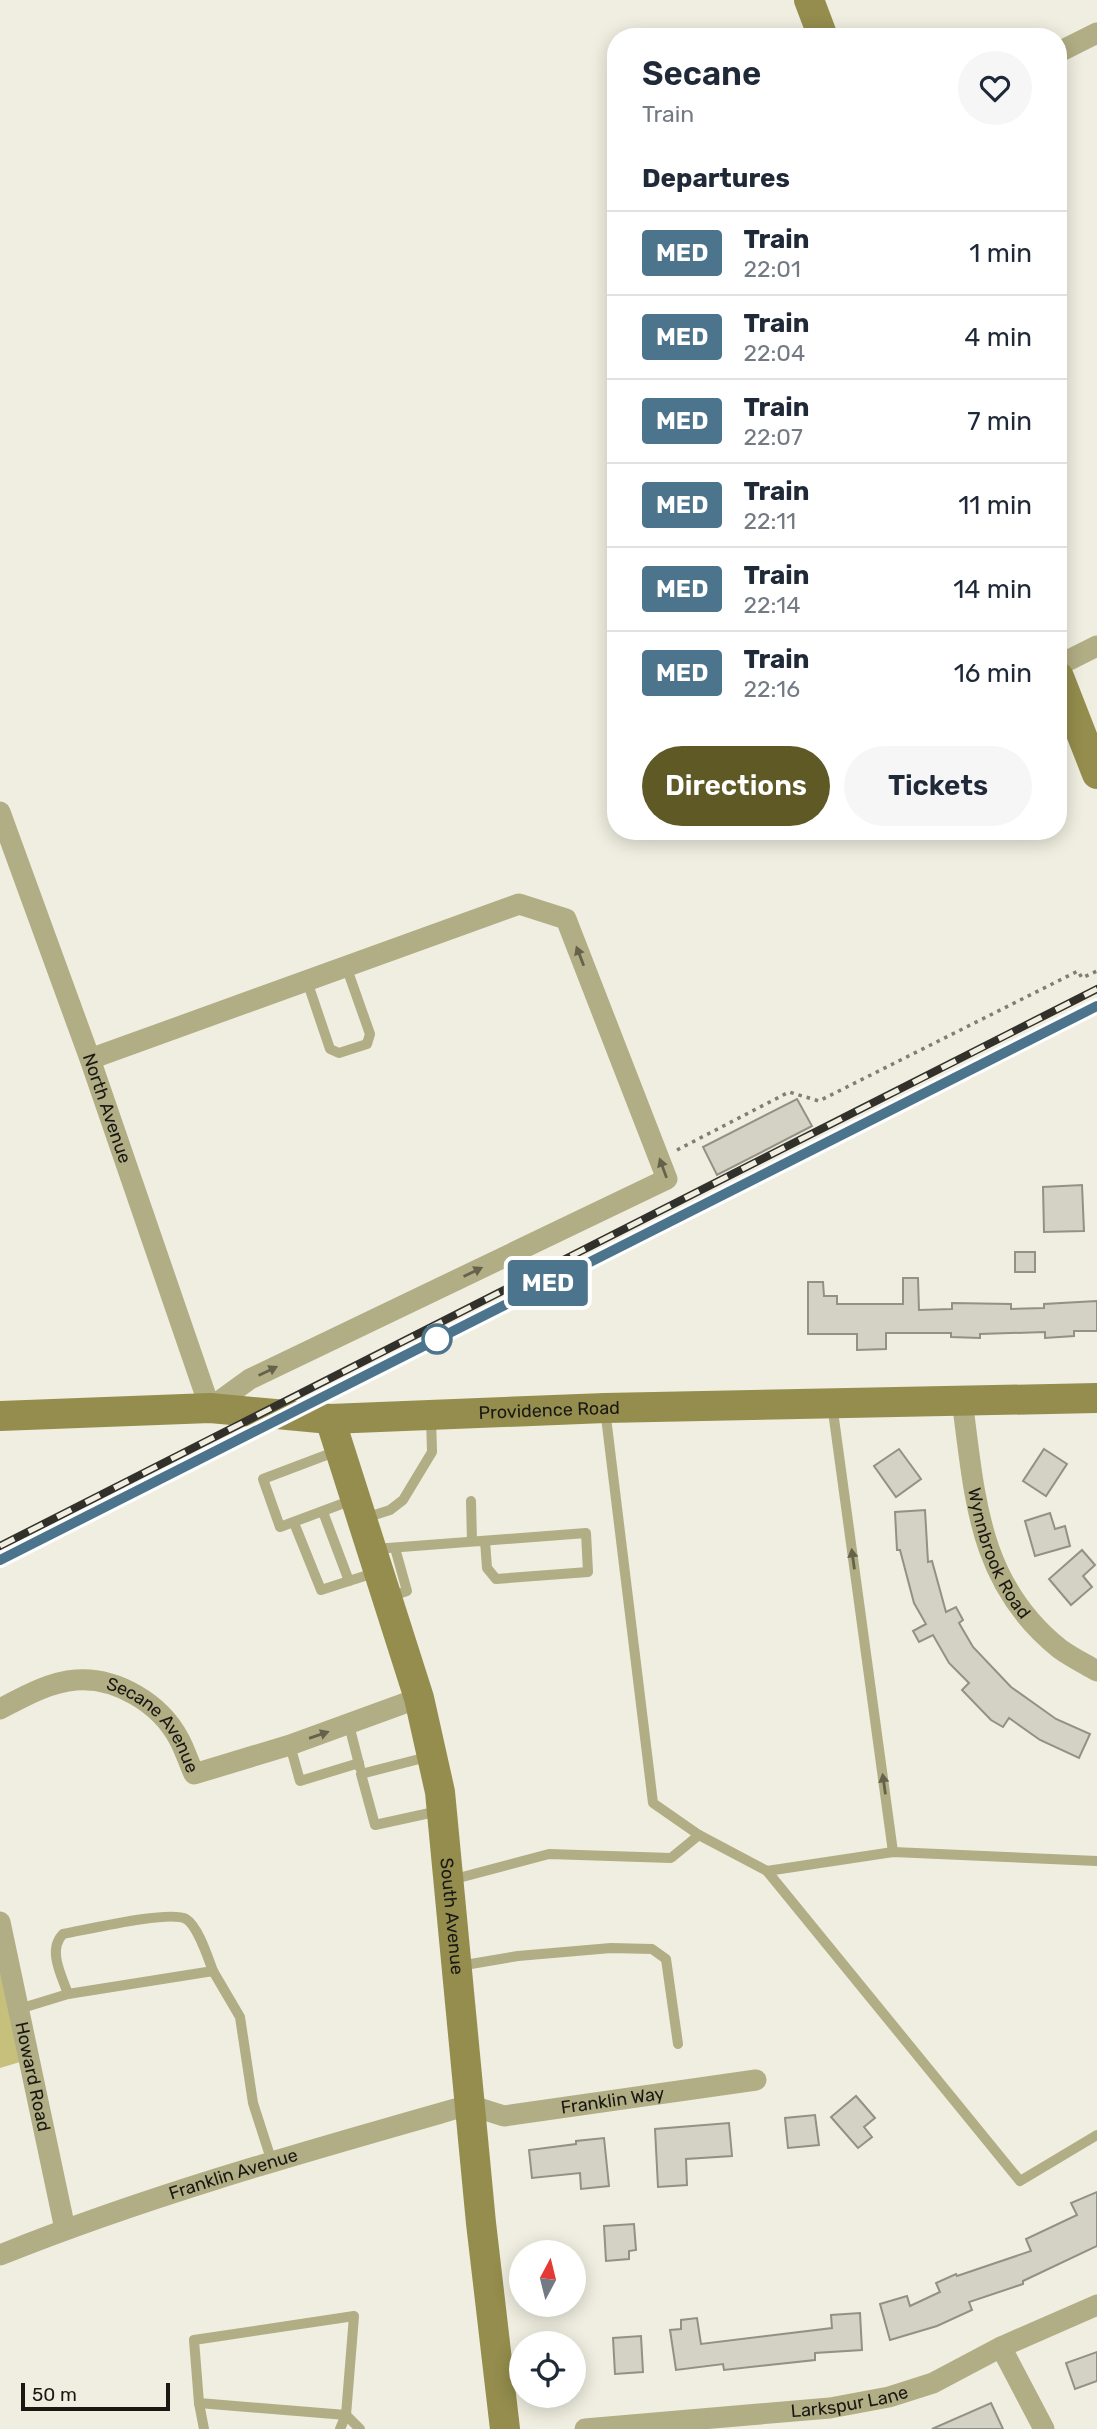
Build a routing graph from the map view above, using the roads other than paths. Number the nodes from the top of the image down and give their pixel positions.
1 (809, 0) edge
2 (820, 28) edge
3 (1096, 36) edge
4 (1067, 49) edge
5 (1097, 646) edge
6 (1067, 661) edge
7 (1067, 697) edge
8 (1097, 774) edge
9 (0, 812) edge
10 (346, 966) junction
11 (307, 981) junction
12 (90, 1059) junction
13 (1097, 1398) edge
14 (962, 1400) junction
15 (832, 1402) junction
16 (210, 1408) junction
17 (605, 1408) junction
18 (431, 1415) junction
19 (0, 1416) edge
20 (330, 1419) junction
21 (340, 1450) junction
22 (471, 1501) dead end
23 (359, 1509) junction
24 (323, 1512) junction
25 (294, 1522) junction
26 (472, 1541) junction
27 (485, 1541) junction
28 (383, 1566) junction
29 (349, 1581) junction
30 (1097, 1671) edge
31 (419, 1699) junction
32 (0, 1709) edge
33 (349, 1725) junction
34 (290, 1745) junction
35 (432, 1756) junction
36 (360, 1768) junction
37 (442, 1811) junction
38 (699, 1835) junction
39 (893, 1852) junction
40 (1097, 1861) edge
41 (768, 1871) junction
42 (448, 1881) junction
43 (0, 1922) edge
44 (456, 1966) junction
45 (214, 1971) junction
46 (68, 1994) junction
47 (19, 2009) junction
48 (678, 2044) dead end
49 (756, 2080) dead end
50 (469, 2105) junction
51 (1097, 2135) edge
52 (272, 2162) junction
53 (65, 2229) junction
54 (0, 2255) edge
55 (1097, 2305) edge
56 (1001, 2347) junction
57 (199, 2403) junction
58 (346, 2415) junction
59 (205, 2429) edge
60 (340, 2429) edge
61 (360, 2429) edge
62 (505, 2429) edge
63 (585, 2429) edge
64 (1044, 2429) edge

1 - 2 street
3 - 4 street
5 - 6 street
7 - 8 street
9 - 12 street, North Avenue
10 - 11 street
10 - 11 lane
16 -> 10 street
11 - 12 street
12 - 16 street, North Avenue
13 - 14 street, Providence Road
14 - 15 street, Providence Road
14 - 30 street, Wynnbrook Road
15 - 17 street, Providence Road
39 -> 15 lane
16 - 19 street, Providence Road
16 - 20 street, Providence Road
17 - 18 street, Providence Road
17 - 38 lane
18 - 20 street, Providence Road
18 - 23 lane
20 - 21 street, South Avenue
21 - 23 street, South Avenue
21 - 25 lane
22 - 26 lane
23 - 24 lane
23 - 28 street, South Avenue
24 - 25 lane
24 - 29 lane
25 - 29 lane
26 - 27 lane
26 - 28 lane
27 - 27 lane
28 - 29 lane
28 - 31 street, South Avenue
31 - 33 street, Secane Avenue
31 - 35 street, South Avenue
32 - 34 street, Secane Avenue
34 -> 33 street, Secane Avenue
33 - 36 lane
34 - 36 lane
35 - 36 lane
35 - 37 street, South Avenue
36 - 37 lane
37 - 42 street, South Avenue
38 - 41 lane
38 - 42 lane
39 - 40 lane
39 - 41 lane
41 - 51 lane
42 - 44 street, South Avenue
43 - 47 street, Howard Road
44 - 48 lane
44 - 50 street, South Avenue
45 - 46 lane
45 - 46 lane
45 - 52 lane
46 - 47 lane
47 - 53 street, Howard Road
49 - 50 street, Franklin Way
50 - 52 street, Franklin Avenue
50 - 62 street, South Avenue
52 - 53 street, Franklin Avenue
53 - 54 street, Franklin Avenue
55 - 56 street, Larkspur Lane
56 - 63 street, Larkspur Lane
56 - 64 street
57 - 58 lane
57 - 58 lane
57 - 59 lane
58 - 60 lane
58 - 61 lane

